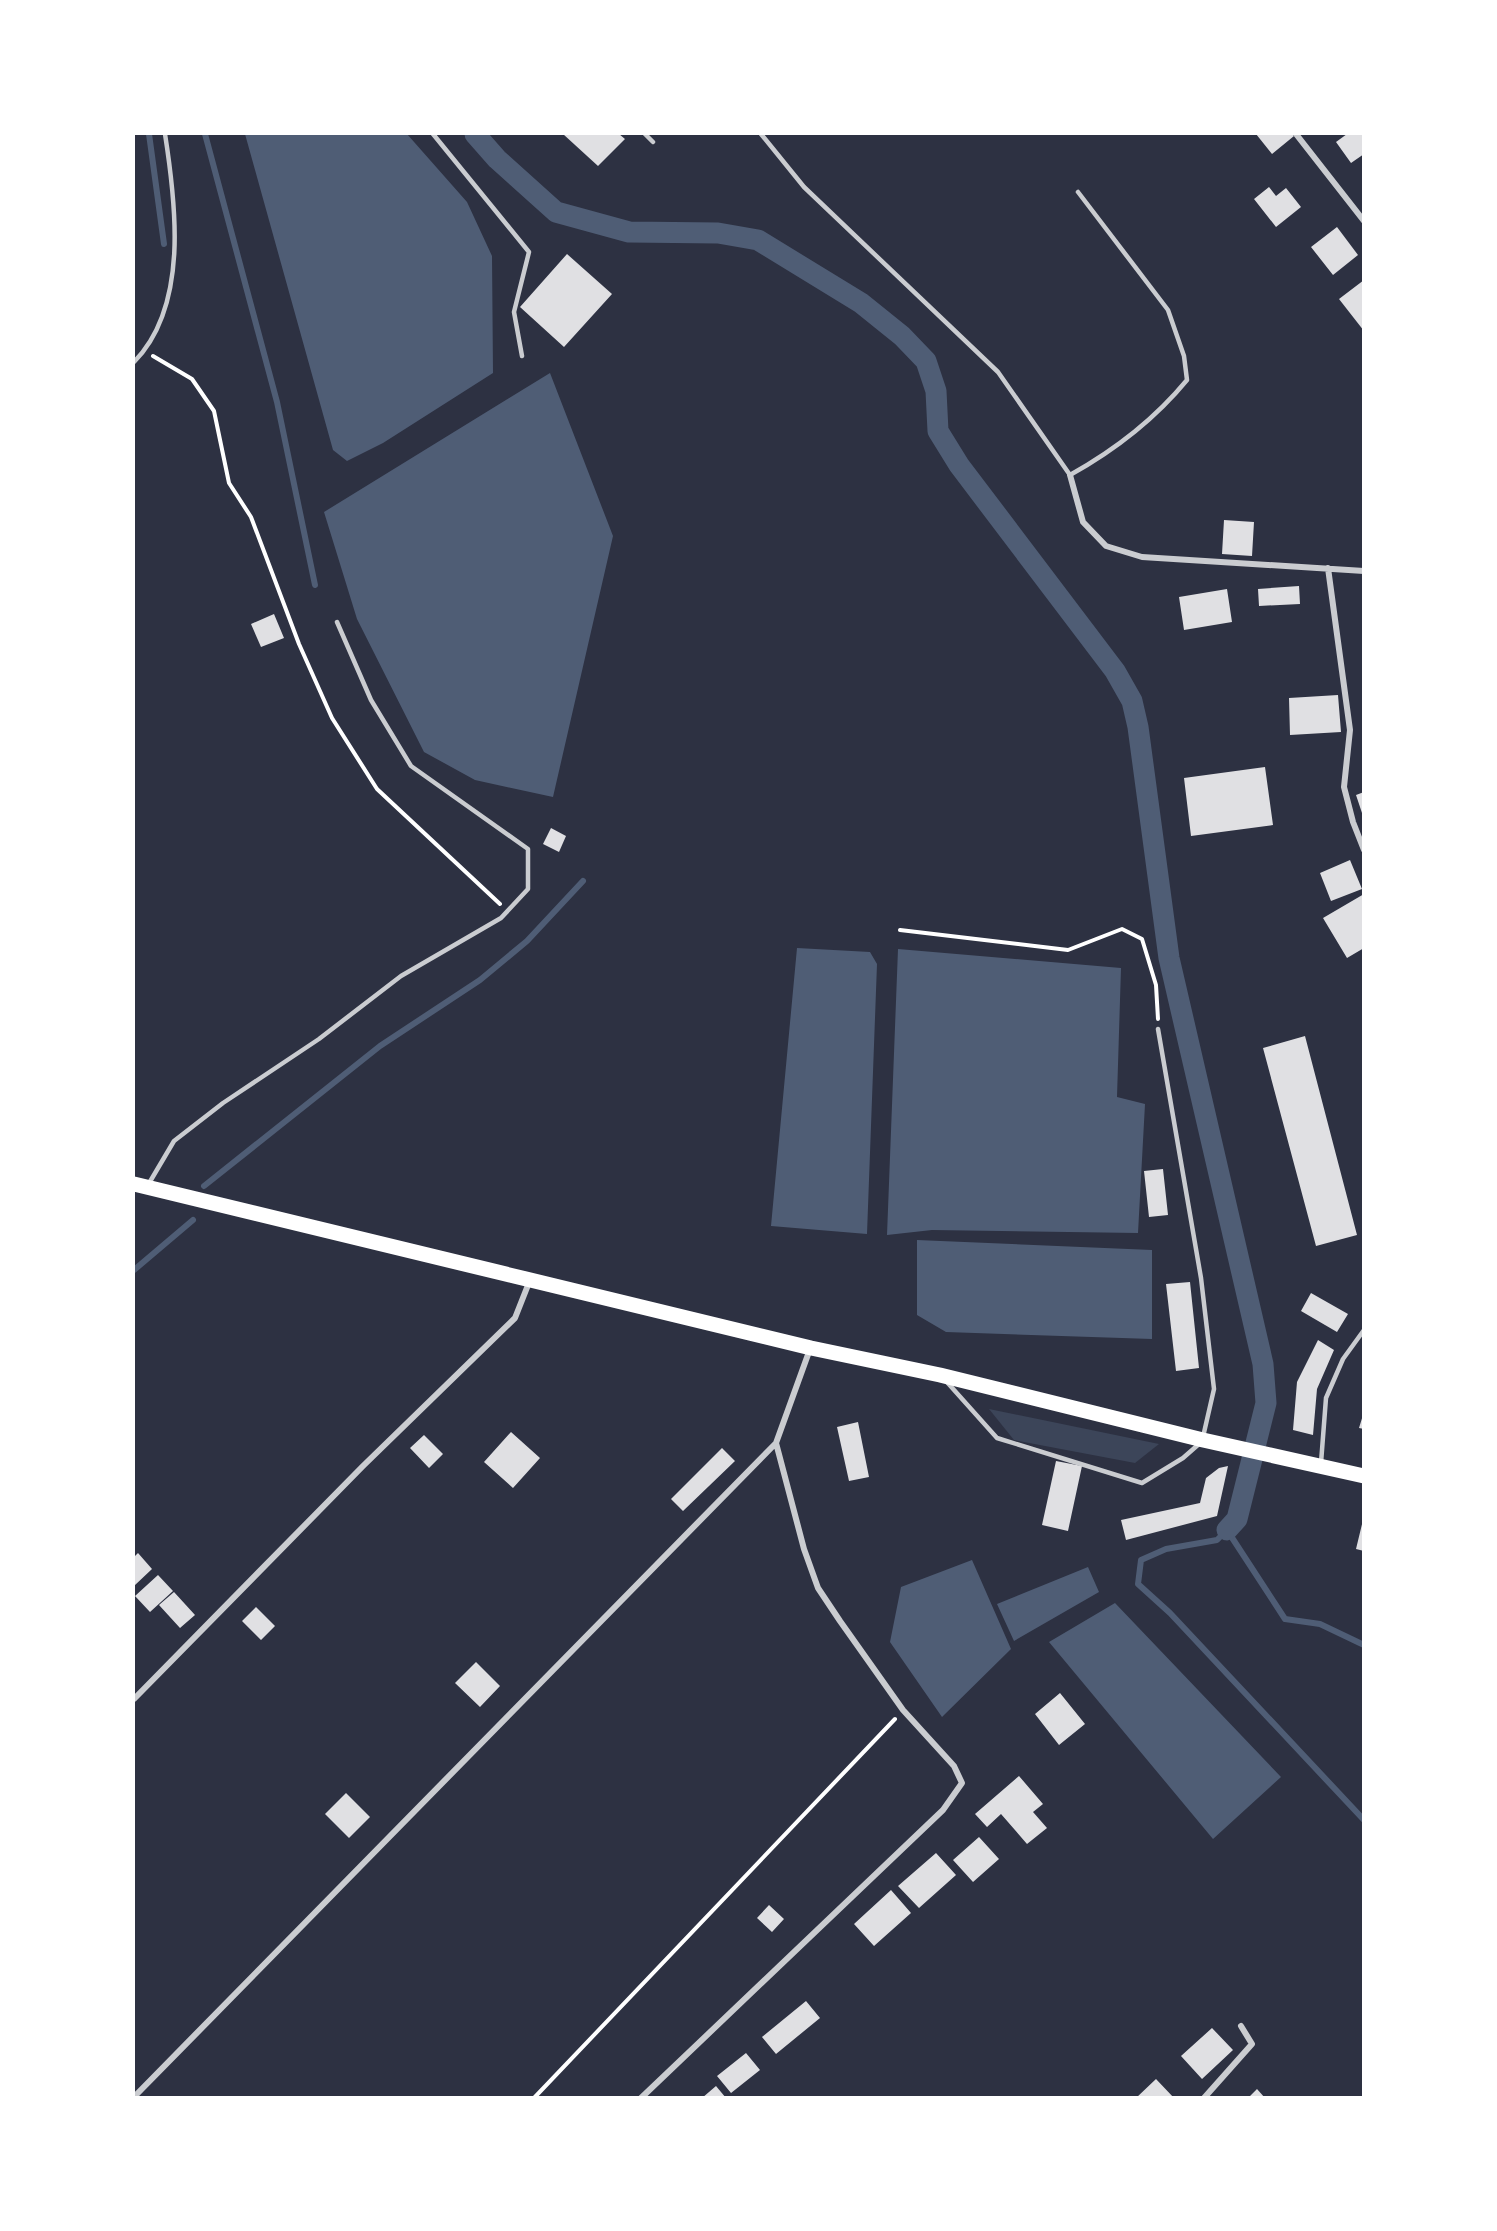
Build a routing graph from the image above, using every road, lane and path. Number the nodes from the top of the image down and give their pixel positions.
1 (165, 134) edge
2 (433, 134) edge
3 (645, 134) edge
4 (761, 134) edge
5 (1296, 134) edge
6 (653, 142) dead end
7 (1078, 192) dead end
8 (1364, 221) edge
9 (144, 351) junction
10 (522, 356) dead end
11 (134, 362) edge
12 (1070, 475) junction
13 (1328, 568) junction
14 (1364, 571) edge
15 (337, 622) dead end
16 (1364, 850) edge
17 (507, 911) junction
18 (900, 930) dead end
19 (1158, 1029) joint
20 (140, 1186) edge
21 (530, 1279) junction
22 (1364, 1330) edge
23 (811, 1348) junction
24 (940, 1375) junction
25 (1203, 1440) junction
26 (776, 1443) junction
27 (1320, 1465) junction
28 (1364, 1476) edge
29 (134, 1699) edge
30 (903, 1710) junction
31 (1241, 2026) dead end
32 (134, 2097) edge
33 (534, 2097) edge
34 (641, 2097) edge
35 (1204, 2097) edge

1 - 9 lane
2 - 10 lane
3 - 6 lane
4 - 12 lane
5 - 8 street
7 - 12 lane
9 - 11 lane
9 - 17 path
12 - 13 street
13 - 14 street
13 - 16 street
15 - 17 lane
17 - 20 lane
18 - 19 path
19 - 25 lane
20 - 21 main road
21 - 23 main road
21 - 29 street
22 - 27 lane
23 - 24 main road
23 - 26 street
24 - 25 main road
24 - 25 lane
25 - 27 main road
26 - 30 street
26 - 32 street
27 - 28 main road
30 - 33 path
30 - 34 street
31 - 35 street

